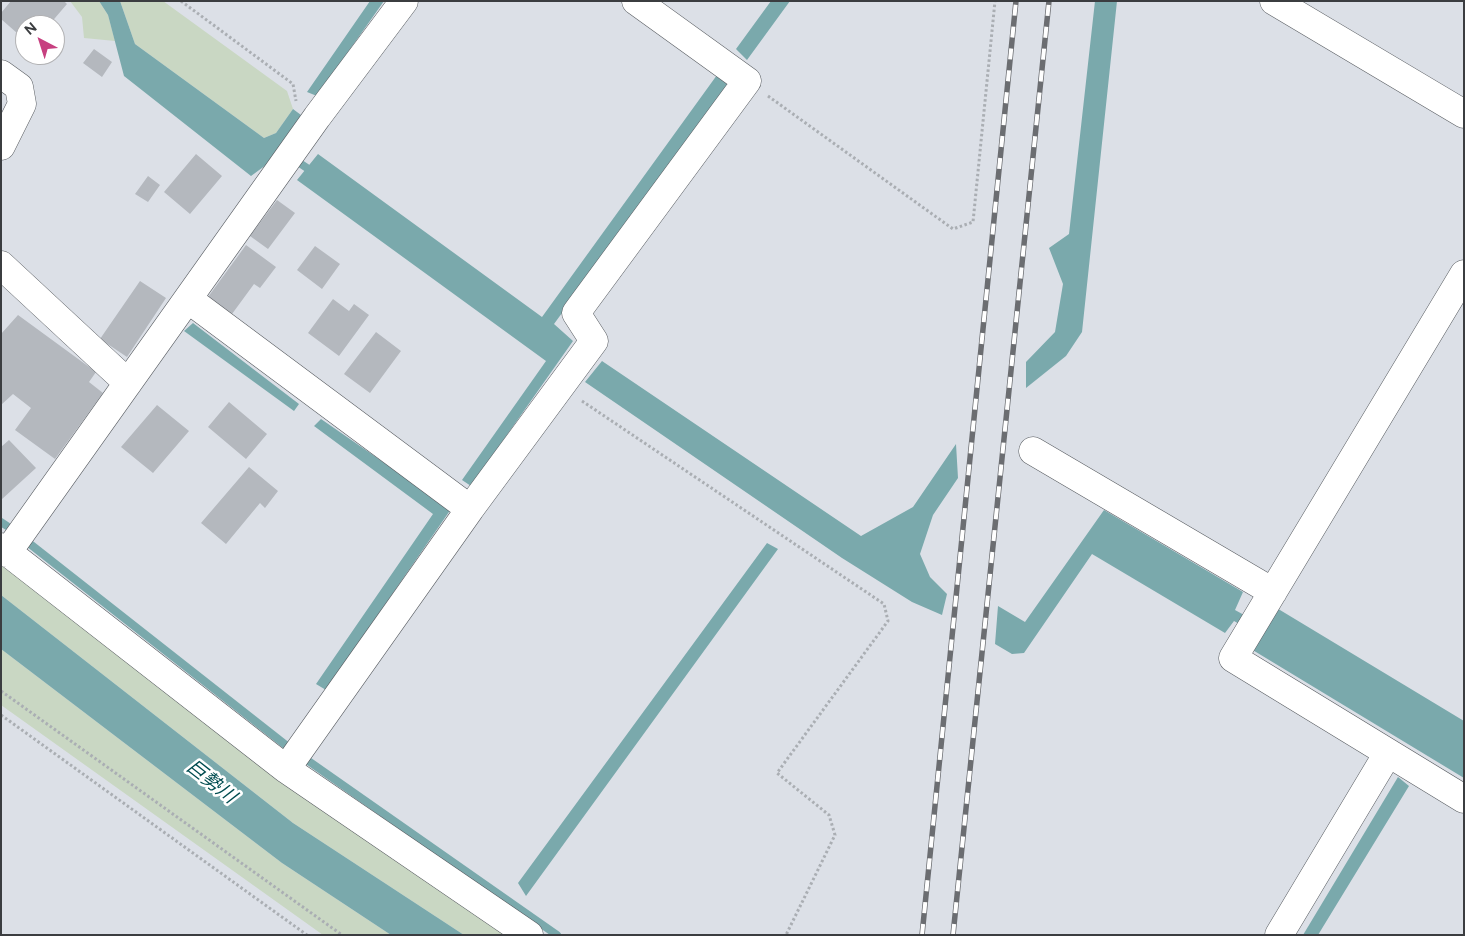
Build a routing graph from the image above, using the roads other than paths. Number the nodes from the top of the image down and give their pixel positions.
1 (404, 1) edge
2 (636, 1) edge
3 (1274, 1) edge
4 (1, 74) edge
5 (1464, 114) edge
6 (1, 146) edge
7 (1, 265) edge
8 (1464, 274) edge
9 (188, 299) junction
10 (128, 383) junction
11 (1033, 451) dead end
12 (470, 509) junction
13 (4, 550) edge
14 (1260, 614) junction
15 (1388, 753) junction
16 (286, 769) junction
17 (1464, 799) edge
18 (529, 935) edge
19 (1279, 935) edge

1 - 9 street
2 - 12 street
3 - 5 street
4 - 6 street
7 - 10 street
8 - 14 street
9 - 10 street
9 - 12 street
10 - 13 street
11 - 14 street
12 - 16 street
13 - 16 street
14 - 15 street
15 - 17 street
15 - 19 street
16 - 18 street

